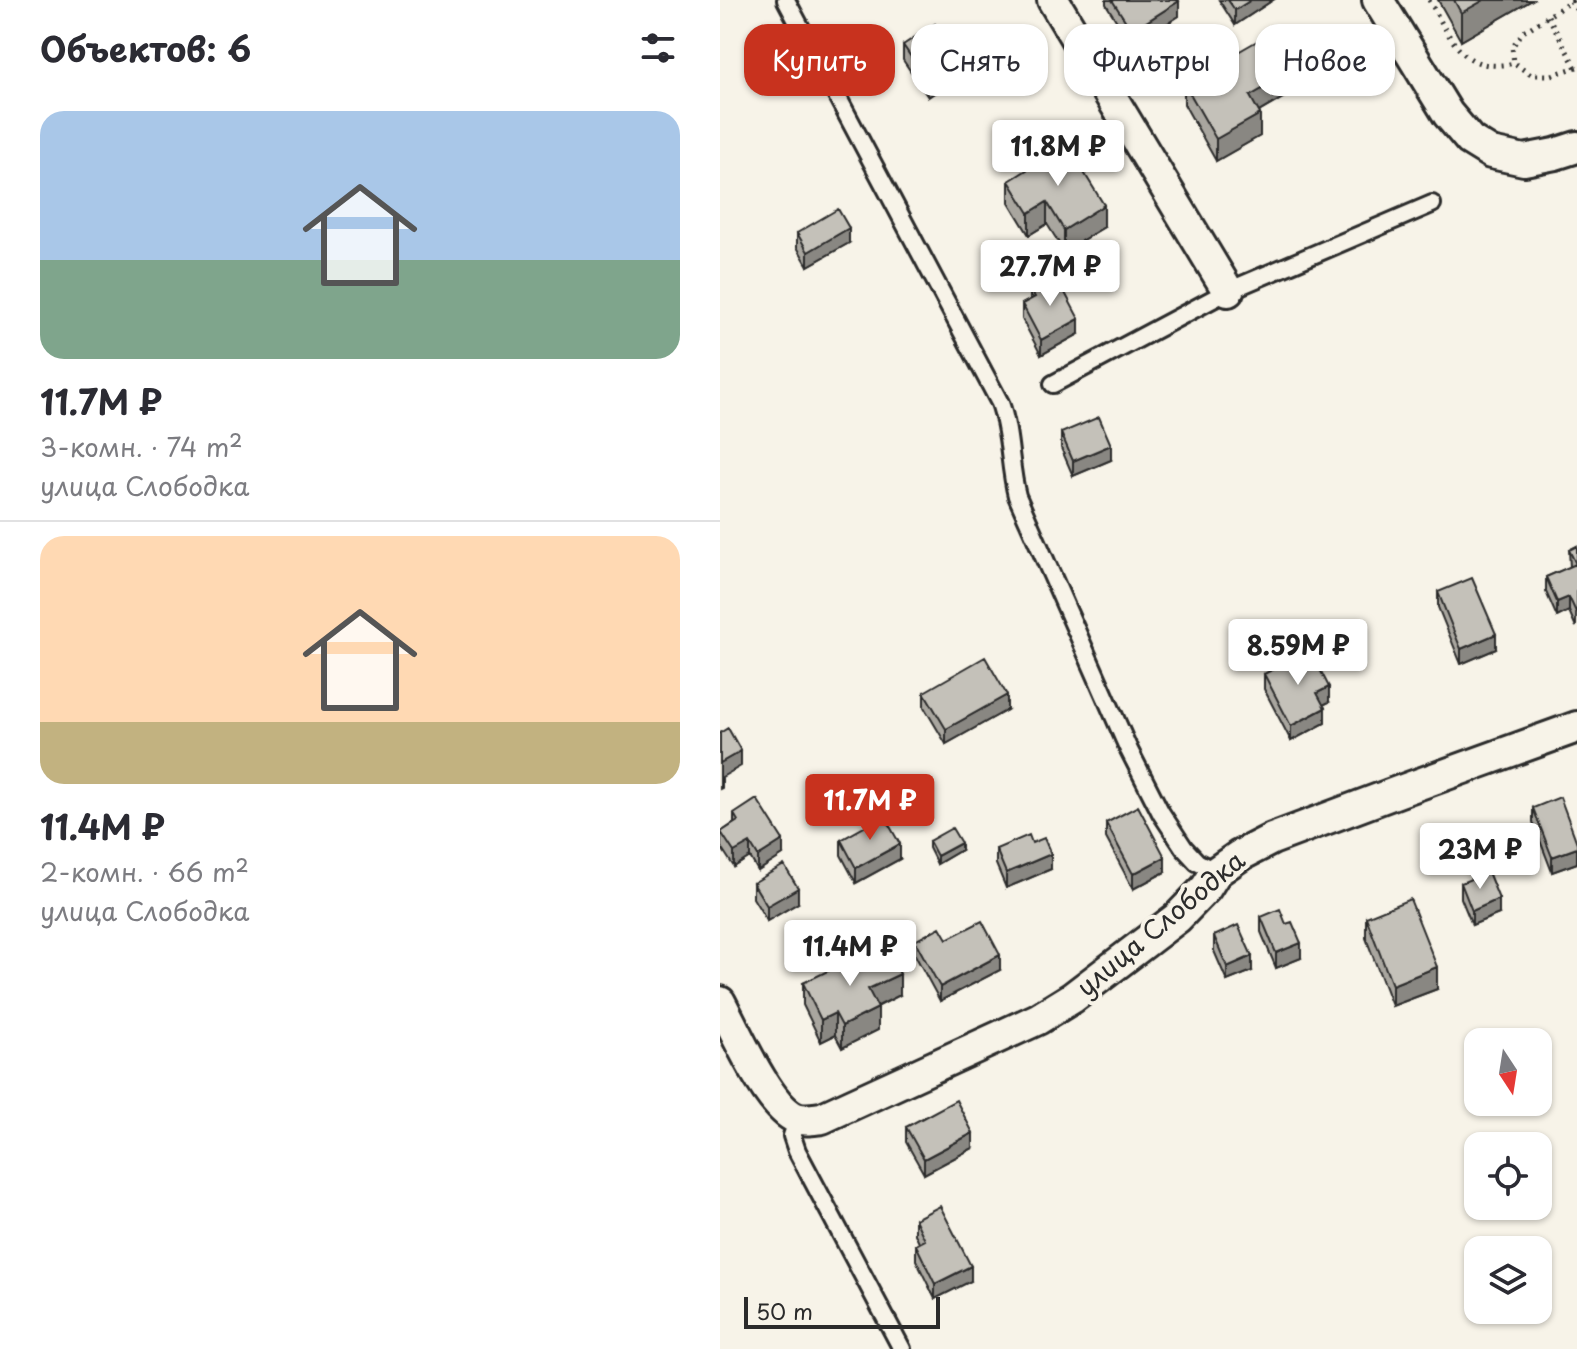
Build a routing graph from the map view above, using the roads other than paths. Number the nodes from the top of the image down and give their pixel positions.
1 (786, 0) edge
2 (1053, 0) edge
3 (1378, 0) edge
4 (1577, 147) edge
5 (1432, 204) dead end
6 (1228, 291) junction
7 (1053, 384) dead end
8 (1577, 727) edge
9 (1216, 872) junction
10 (720, 1002) edge
11 (798, 1119) junction
12 (902, 1349) edge

1 - 9 lane
2 - 6 street
3 - 4 street
5 - 6 lane
6 - 7 lane
8 - 9 street, улица Слободка
9 - 11 street, улица Слободка
10 - 11 street
11 - 12 lane

